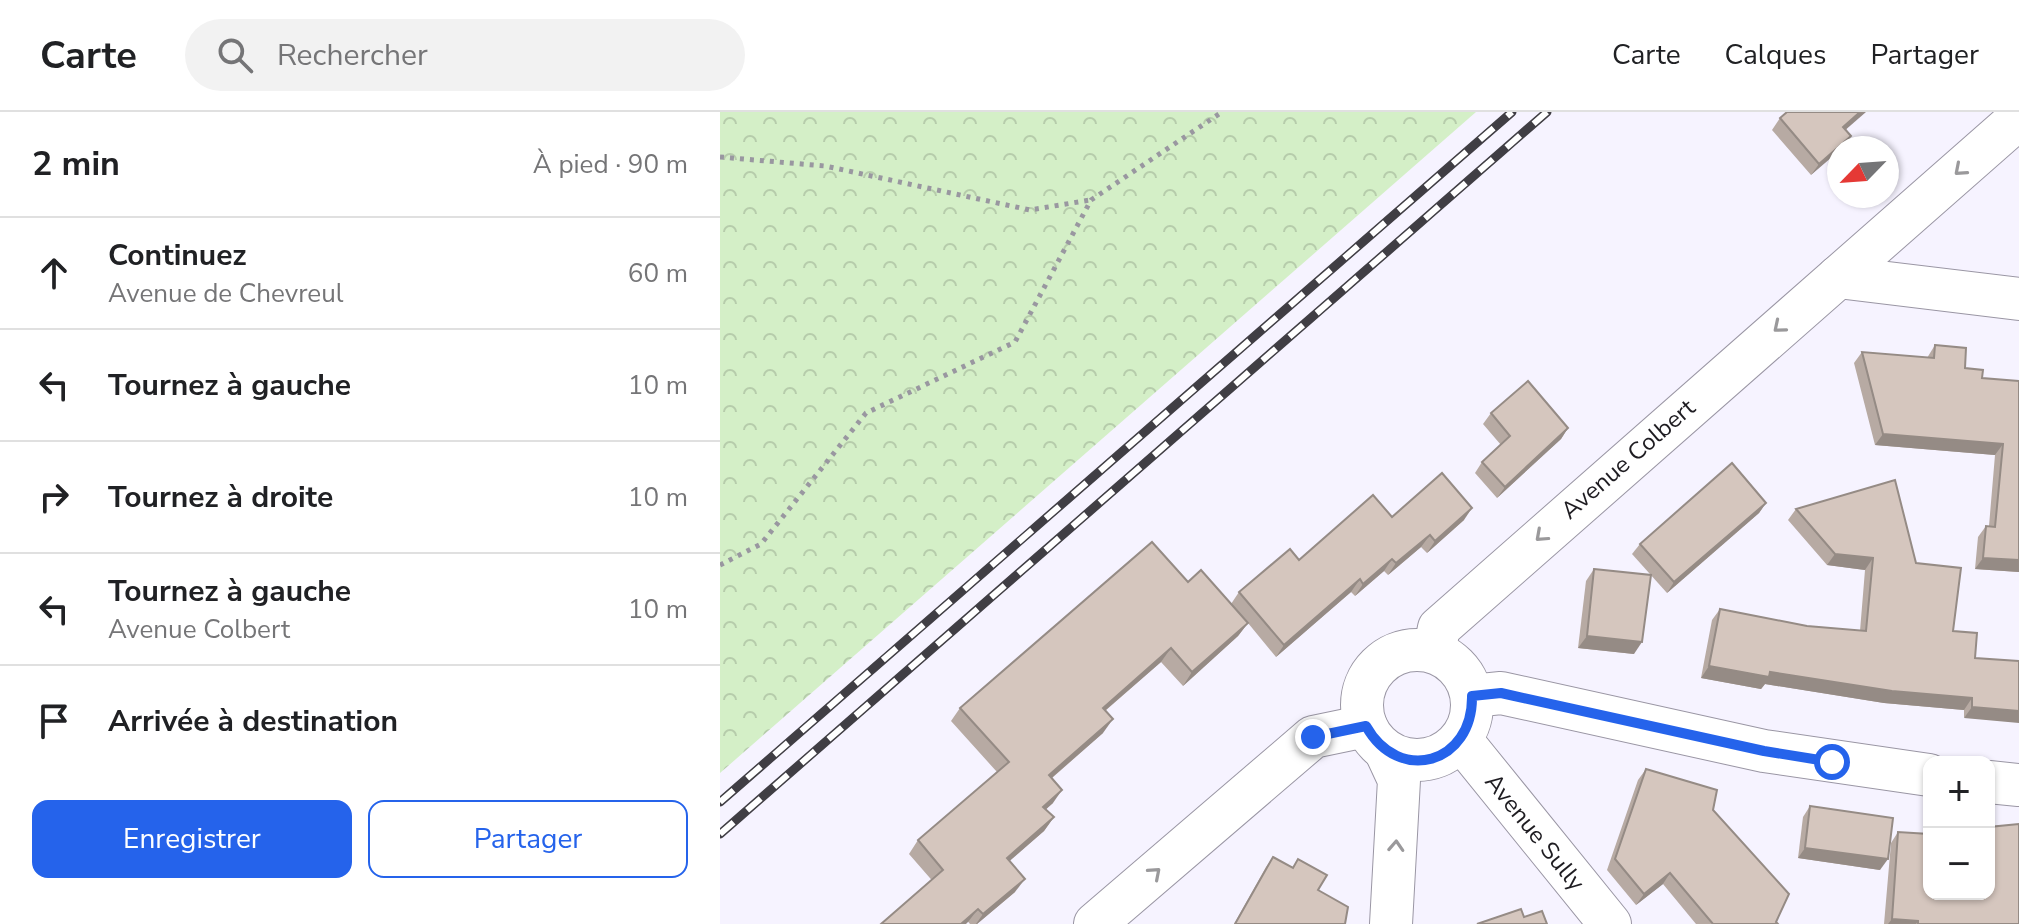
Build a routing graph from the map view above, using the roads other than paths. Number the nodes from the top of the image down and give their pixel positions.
1 (2019, 118) edge
2 (1838, 277) junction
3 (2019, 299) edge
4 (1434, 652) junction
5 (1472, 696) junction
6 (1376, 739) junction
7 (1461, 740) junction
8 (1923, 774) edge
9 (1995, 783) edge
10 (2019, 785) edge
11 (1095, 924) edge
12 (1391, 924) edge
13 (1610, 924) edge

1 -> 2 street, Avenue Colbert
2 - 3 street
2 -> 4 street, Avenue Colbert
4 - 5 street
4 - 6 street
5 - 7 street
5 - 8 street
6 - 7 street
11 -> 6 street
12 -> 6 street
7 - 13 street, Avenue Sully
9 - 10 street

